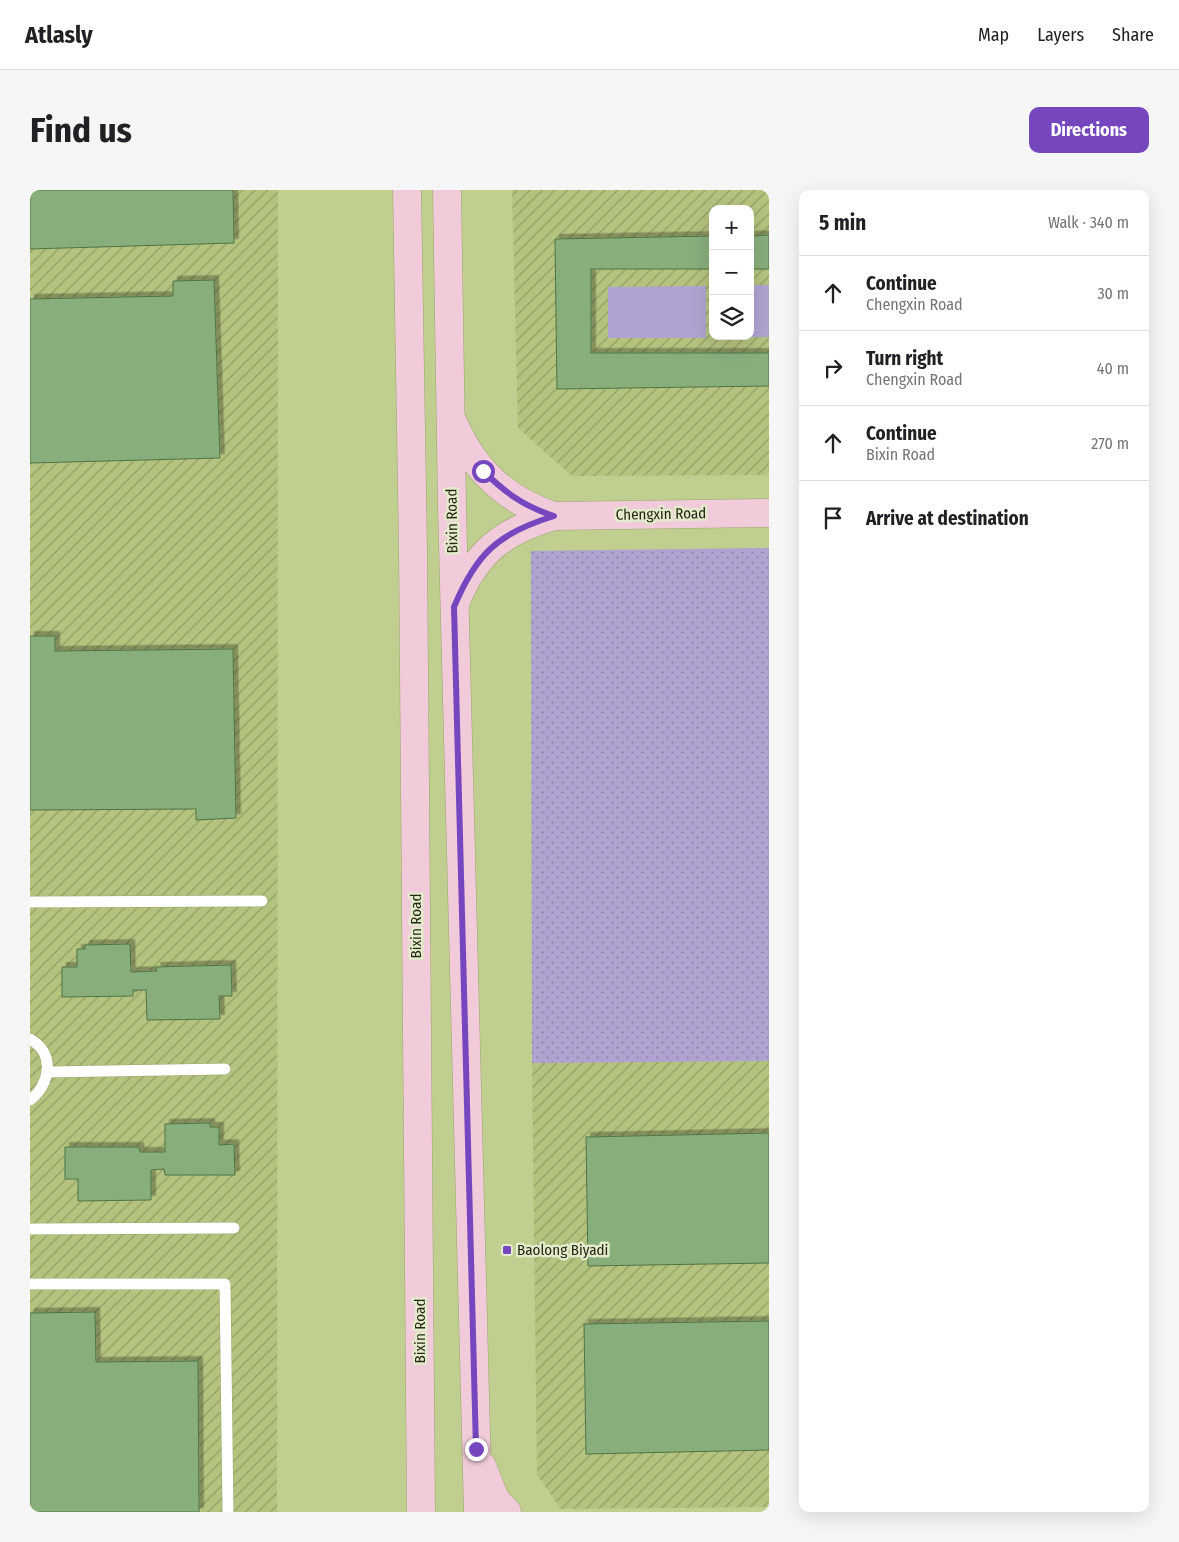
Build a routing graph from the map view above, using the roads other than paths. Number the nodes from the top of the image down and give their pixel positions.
1 (407, 190) edge
2 (447, 190) edge
3 (451, 415) junction
4 (769, 513) edge
5 (554, 516) junction
6 (454, 607) junction
7 (262, 901) dead end
8 (30, 902) edge
9 (30, 1039) edge
10 (225, 1069) dead end
11 (48, 1072) junction
12 (30, 1100) edge
13 (234, 1228) dead end
14 (30, 1229) edge
15 (30, 1284) edge
16 (476, 1449) junction
17 (228, 1512) edge
18 (421, 1512) edge
19 (478, 1512) edge
20 (508, 1512) edge

1 - 18 main road, Bixin Road
2 - 3 main road, Bixin Road
3 - 5 main road, Chengxin Road
3 - 6 main road, Bixin Road
4 - 5 main road, Chengxin Road
5 - 6 main road, Chengxin Road
6 - 16 main road, Bixin Road
7 - 8 lane
9 - 11 lane
10 - 11 lane
11 - 12 lane
13 - 14 lane
15 - 17 lane
16 - 19 main road, Bixin Road
16 - 20 main road

